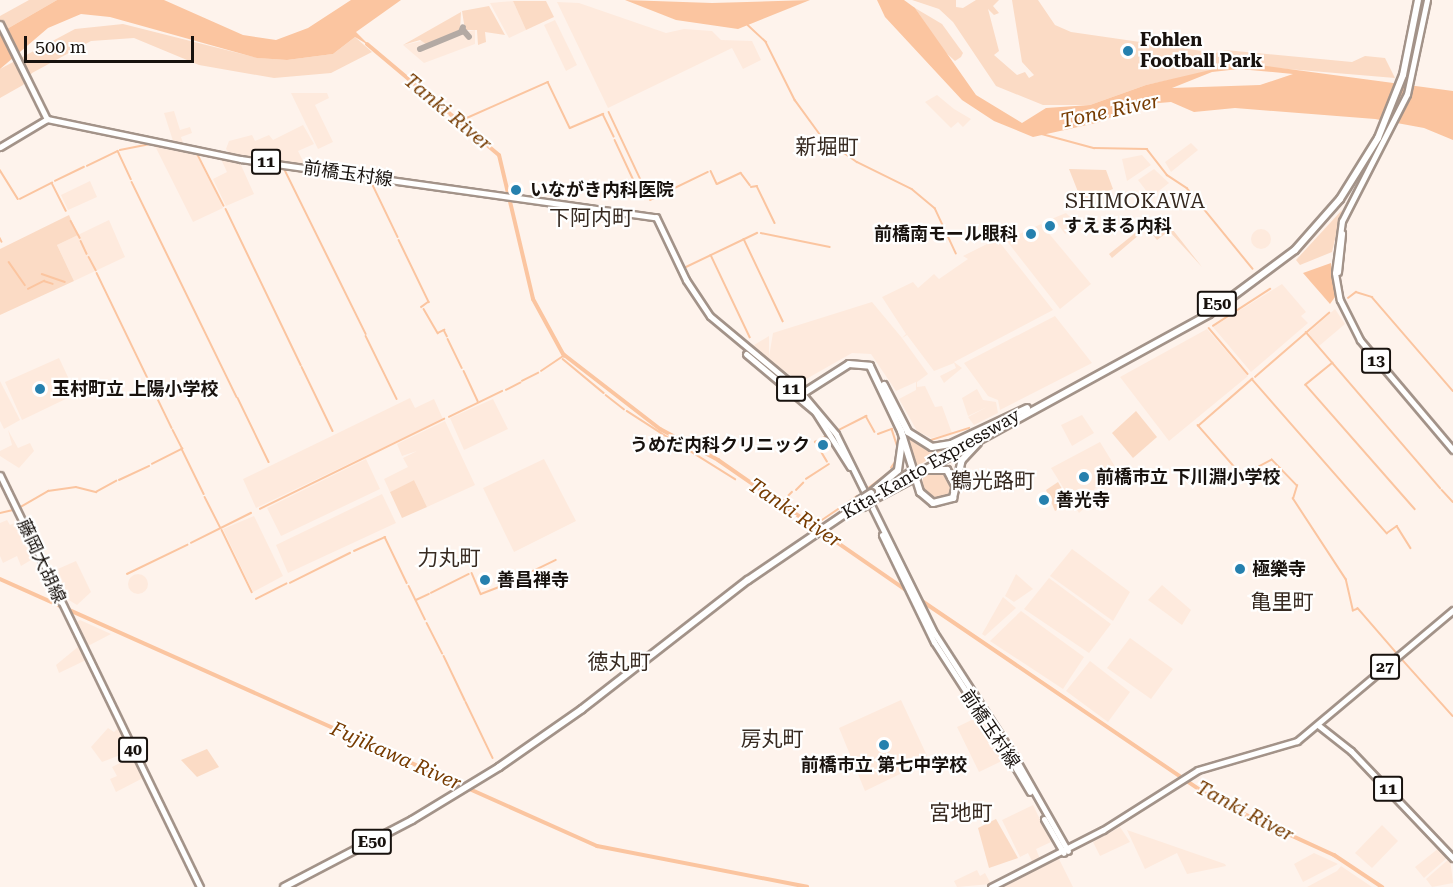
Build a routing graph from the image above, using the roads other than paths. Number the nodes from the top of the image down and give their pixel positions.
1 (1416, 0) edge
2 (1429, 0) edge
3 (0, 24) edge
4 (41, 106) junction
5 (47, 119) junction
6 (28, 132) junction
7 (0, 147) edge
8 (1382, 154) junction
9 (800, 394) junction
10 (898, 419) junction
11 (985, 433) junction
12 (974, 439) junction
13 (1453, 445) edge
14 (1453, 450) edge
15 (920, 471) junction
16 (0, 475) edge
17 (873, 496) junction
18 (919, 607) junction
19 (1453, 612) edge
20 (1319, 726) junction
21 (461, 794) junction
22 (1065, 851) junction
23 (1453, 858) edge
24 (200, 887) edge
25 (284, 887) edge
26 (292, 887) edge
27 (991, 887) edge
28 (998, 887) edge

1 - 11 highway, Kita-Kanto Expressway / E50
2 - 8 main road, 13
3 - 4 main road
4 - 5 main road
4 - 6 main road
5 - 6 main road
5 - 9 main road, 前橋玉村線 / 11
6 - 7 main road
8 - 13 main road, 13
8 - 14 main road, 13
9 - 10 highway
9 - 18 main road, 前橋玉村線 / 11
9 - 18 main road, 前橋玉村線 / 11
10 - 12 highway
10 - 12 highway
10 - 15 highway
10 - 17 highway
11 - 12 highway
11 - 12 highway
12 - 15 highway, Kita-Kanto Expressway
15 - 17 highway, Kita-Kanto Expressway, bridge
16 - 24 main road, 藤岡大胡線 / 40
17 - 21 highway, E50, bridge
18 - 22 main road, 前橋玉村線 / 11
19 - 20 main road, 27
20 - 22 main road
20 - 23 main road, 11
21 - 25 highway, E50
21 - 26 highway, E50
22 - 27 main road
22 - 28 main road

